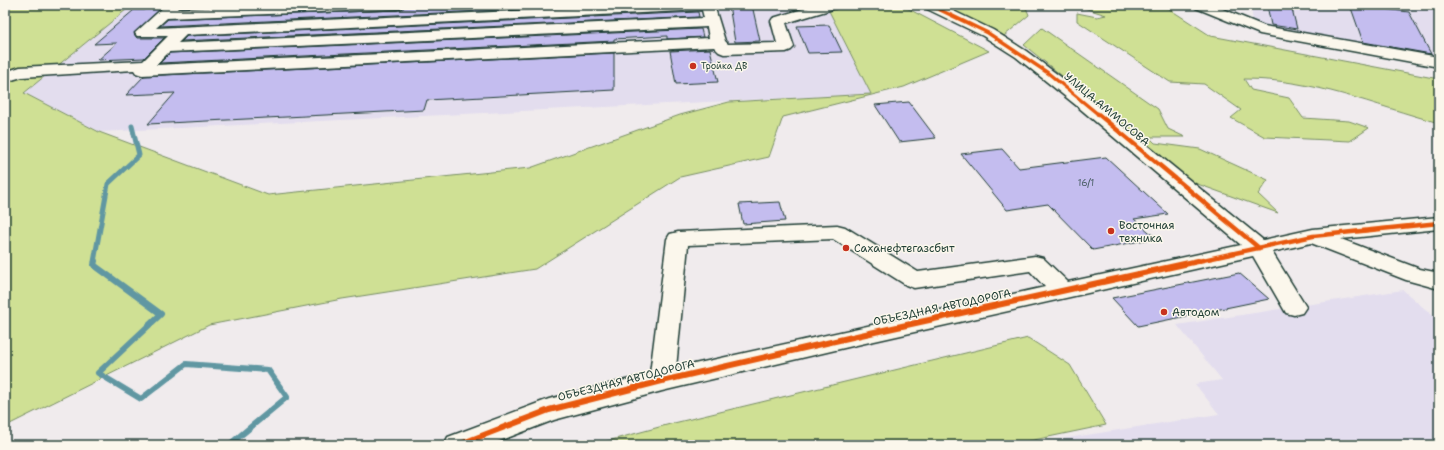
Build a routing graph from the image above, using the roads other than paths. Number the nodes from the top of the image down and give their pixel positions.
1 (397, 5) edge
2 (831, 5) edge
3 (930, 5) edge
4 (1201, 5) edge
5 (168, 10) edge
6 (464, 12) edge
7 (713, 22) junction
8 (182, 31) junction
9 (459, 34) junction
10 (718, 42) junction
11 (164, 48) junction
12 (452, 55) junction
13 (1439, 62) edge
14 (147, 65) junction
15 (5, 77) edge
16 (1439, 223) edge
17 (1313, 236) junction
18 (1258, 248) junction
19 (1439, 281) edge
20 (1063, 292) junction
21 (1294, 307) dead end
22 (662, 380) junction
23 (458, 445) edge

1 - 5 street
2 - 10 street
3 - 18 street, УЛИЦА АММОСОВА
4 - 13 street
5 - 8 street
6 - 7 street
6 - 8 street
6 - 9 street
7 - 9 street
7 - 10 street
8 - 11 street
9 - 11 street
9 - 12 street
10 - 12 street
11 - 14 street
12 - 14 street
14 - 15 street
16 - 17 street, ОБЪЕЗДНАЯ АВТОДОРОГА
17 - 18 street, ОБЪЕЗДНАЯ АВТОДОРОГА
17 - 19 street
18 - 20 street, ОБЪЕЗДНАЯ АВТОДОРОГА
18 - 21 street, УЛИЦА АММОСОВА
20 - 22 street, ОБЪЕЗДНАЯ АВТОДОРОГА
20 - 22 street
22 - 23 street, ОБЪЕЗДНАЯ АВТОДОРОГА

